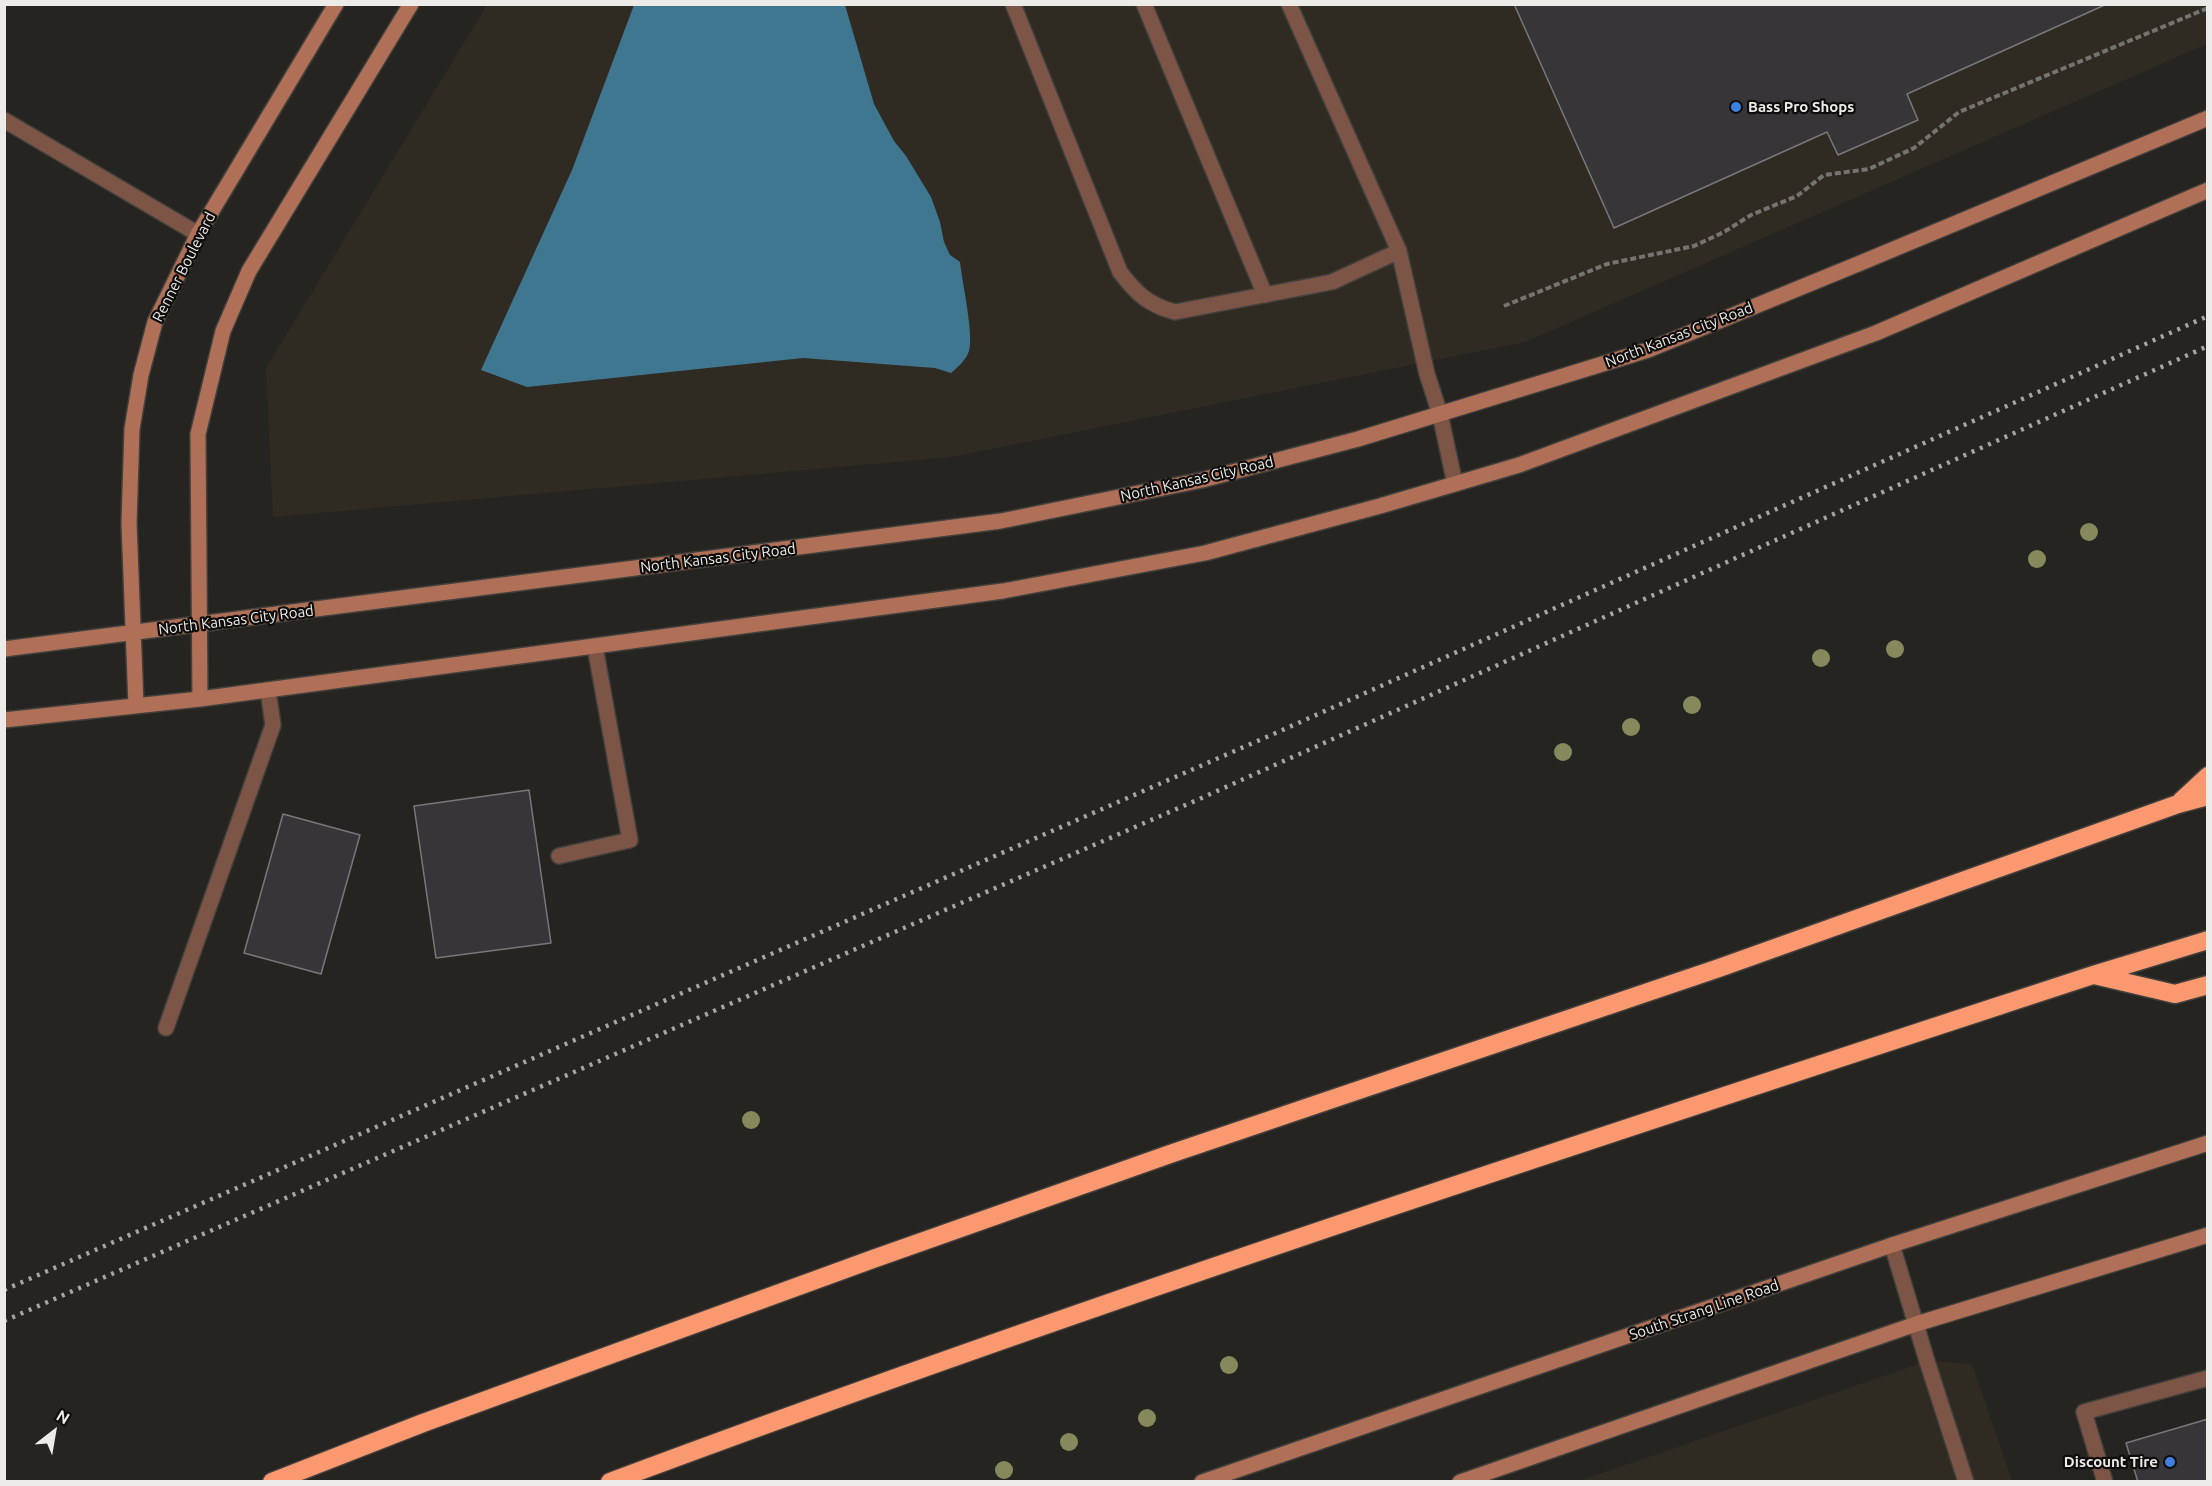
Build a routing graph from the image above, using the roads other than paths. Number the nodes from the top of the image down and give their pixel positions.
1 (336, 4) edge
2 (411, 4) edge
3 (1013, 4) edge
4 (1144, 4) edge
5 (1289, 4) edge
6 (2208, 118) edge
7 (4, 120) edge
8 (2208, 190) edge
9 (198, 234) junction
10 (1399, 251) junction
11 (1265, 295) junction
12 (1440, 414) junction
13 (1455, 484) junction
14 (199, 625) junction
15 (133, 633) junction
16 (595, 646) junction
17 (4, 649) edge
18 (267, 690) junction
19 (200, 699) junction
20 (136, 705) junction
21 (4, 720) edge
22 (2208, 776) edge
23 (2208, 796) edge
24 (2178, 804) junction
25 (559, 856) dead end
26 (2208, 940) edge
27 (2092, 975) junction
28 (2208, 985) edge
29 (166, 1028) dead end
30 (2208, 1143) edge
31 (2208, 1235) edge
32 (1892, 1245) junction
33 (1916, 1324) junction
34 (2208, 1378) edge
35 (272, 1482) edge
36 (610, 1482) edge
37 (1202, 1482) edge
38 (1460, 1482) edge
39 (1966, 1482) edge
40 (2105, 1482) edge

1 - 9 main road, Renner Boulevard
2 - 14 main road
3 - 11 lane
4 - 11 lane
5 - 10 lane
6 - 12 main road, North Kansas City Road
7 - 9 lane
8 - 13 main road
9 - 15 main road, Renner Boulevard
10 - 11 lane
10 - 12 lane
12 - 13 lane
12 - 14 main road, North Kansas City Road
13 - 16 main road
14 - 15 main road, North Kansas City Road
14 - 19 main road
15 - 17 main road, North Kansas City Road
15 - 20 main road, Renner Boulevard
16 - 18 main road
16 - 25 lane
18 - 19 main road
18 - 29 lane
19 - 20 main road
20 - 21 main road
22 - 24 highway
23 - 24 highway
24 - 35 highway
26 - 27 highway
27 - 28 highway
27 - 36 highway
30 - 32 main road, South Strang Line Road
31 - 33 main road
32 - 33 lane
32 - 37 main road, South Strang Line Road
33 - 38 main road
33 - 39 lane
34 - 40 lane

